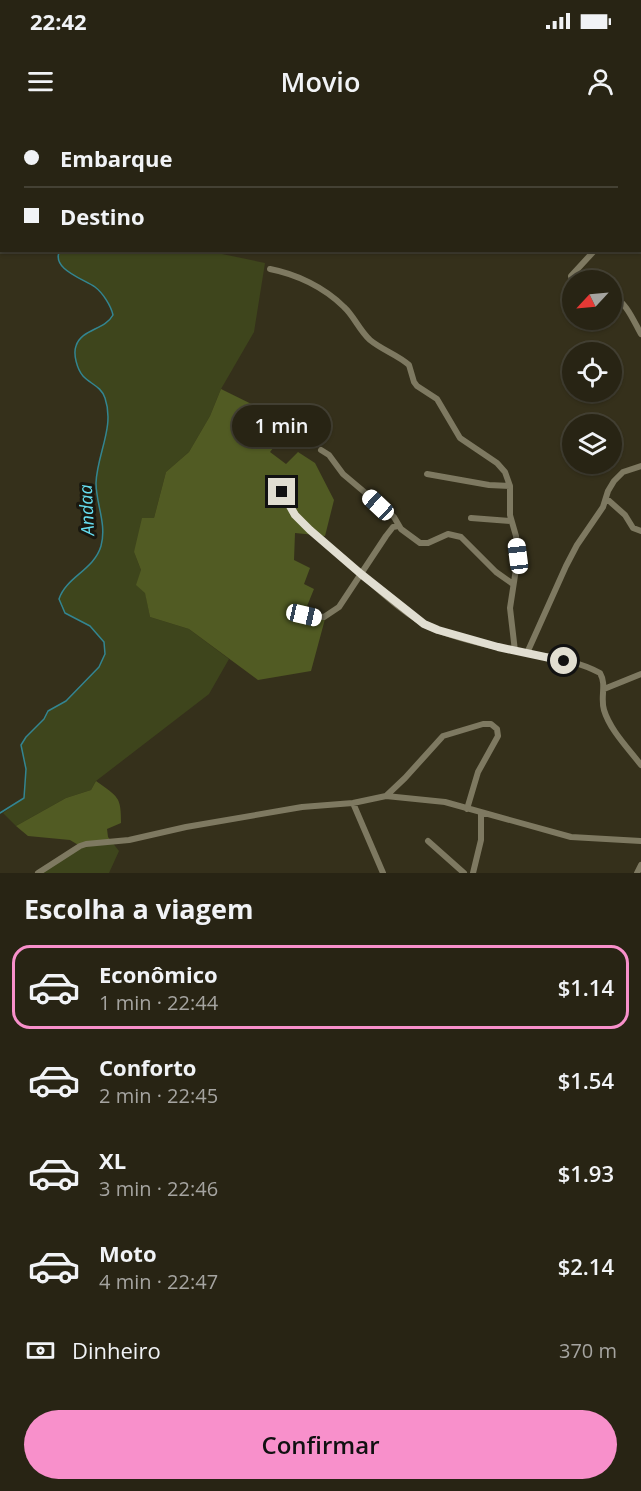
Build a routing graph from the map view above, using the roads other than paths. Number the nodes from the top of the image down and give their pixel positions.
1 (593, 252) edge
2 (270, 269) dead end
3 (577, 270) edge
4 (622, 303) edge
5 (641, 334) edge
6 (321, 450) dead end
7 (641, 466) edge
8 (428, 474) dead end
9 (510, 486) junction
10 (282, 492) dead end
11 (606, 499) junction
12 (471, 518) dead end
13 (511, 521) junction
14 (398, 526) junction
15 (641, 531) edge
16 (361, 574) junction
17 (513, 584) junction
18 (304, 615) dead end
19 (515, 651) junction
20 (527, 653) junction
21 (641, 674) edge
22 (604, 689) junction
23 (641, 765) edge
24 (386, 796) junction
25 (353, 803) junction
26 (467, 809) junction
27 (481, 814) junction
28 (428, 841) dead end
29 (641, 841) edge
30 (641, 865) edge
31 (38, 873) edge
32 (383, 873) edge
33 (464, 873) edge
34 (473, 873) edge
35 (637, 873) edge

1 - 3 street
2 - 9 street
4 - 5 street
6 - 14 street
7 - 11 street
8 - 9 street
9 - 13 street
10 - 16 street
11 - 15 street
11 - 20 street
12 - 13 street
13 - 17 street
14 - 16 street
14 - 17 street
16 - 18 street
16 - 19 street
17 - 19 street
19 - 20 street
20 - 22 street
21 - 22 street
22 - 23 street
24 - 25 street
24 - 26 street
24 - 26 street
25 - 31 street
25 - 32 street
26 - 27 street
27 - 29 street
27 - 34 street
28 - 33 street
30 - 35 street

